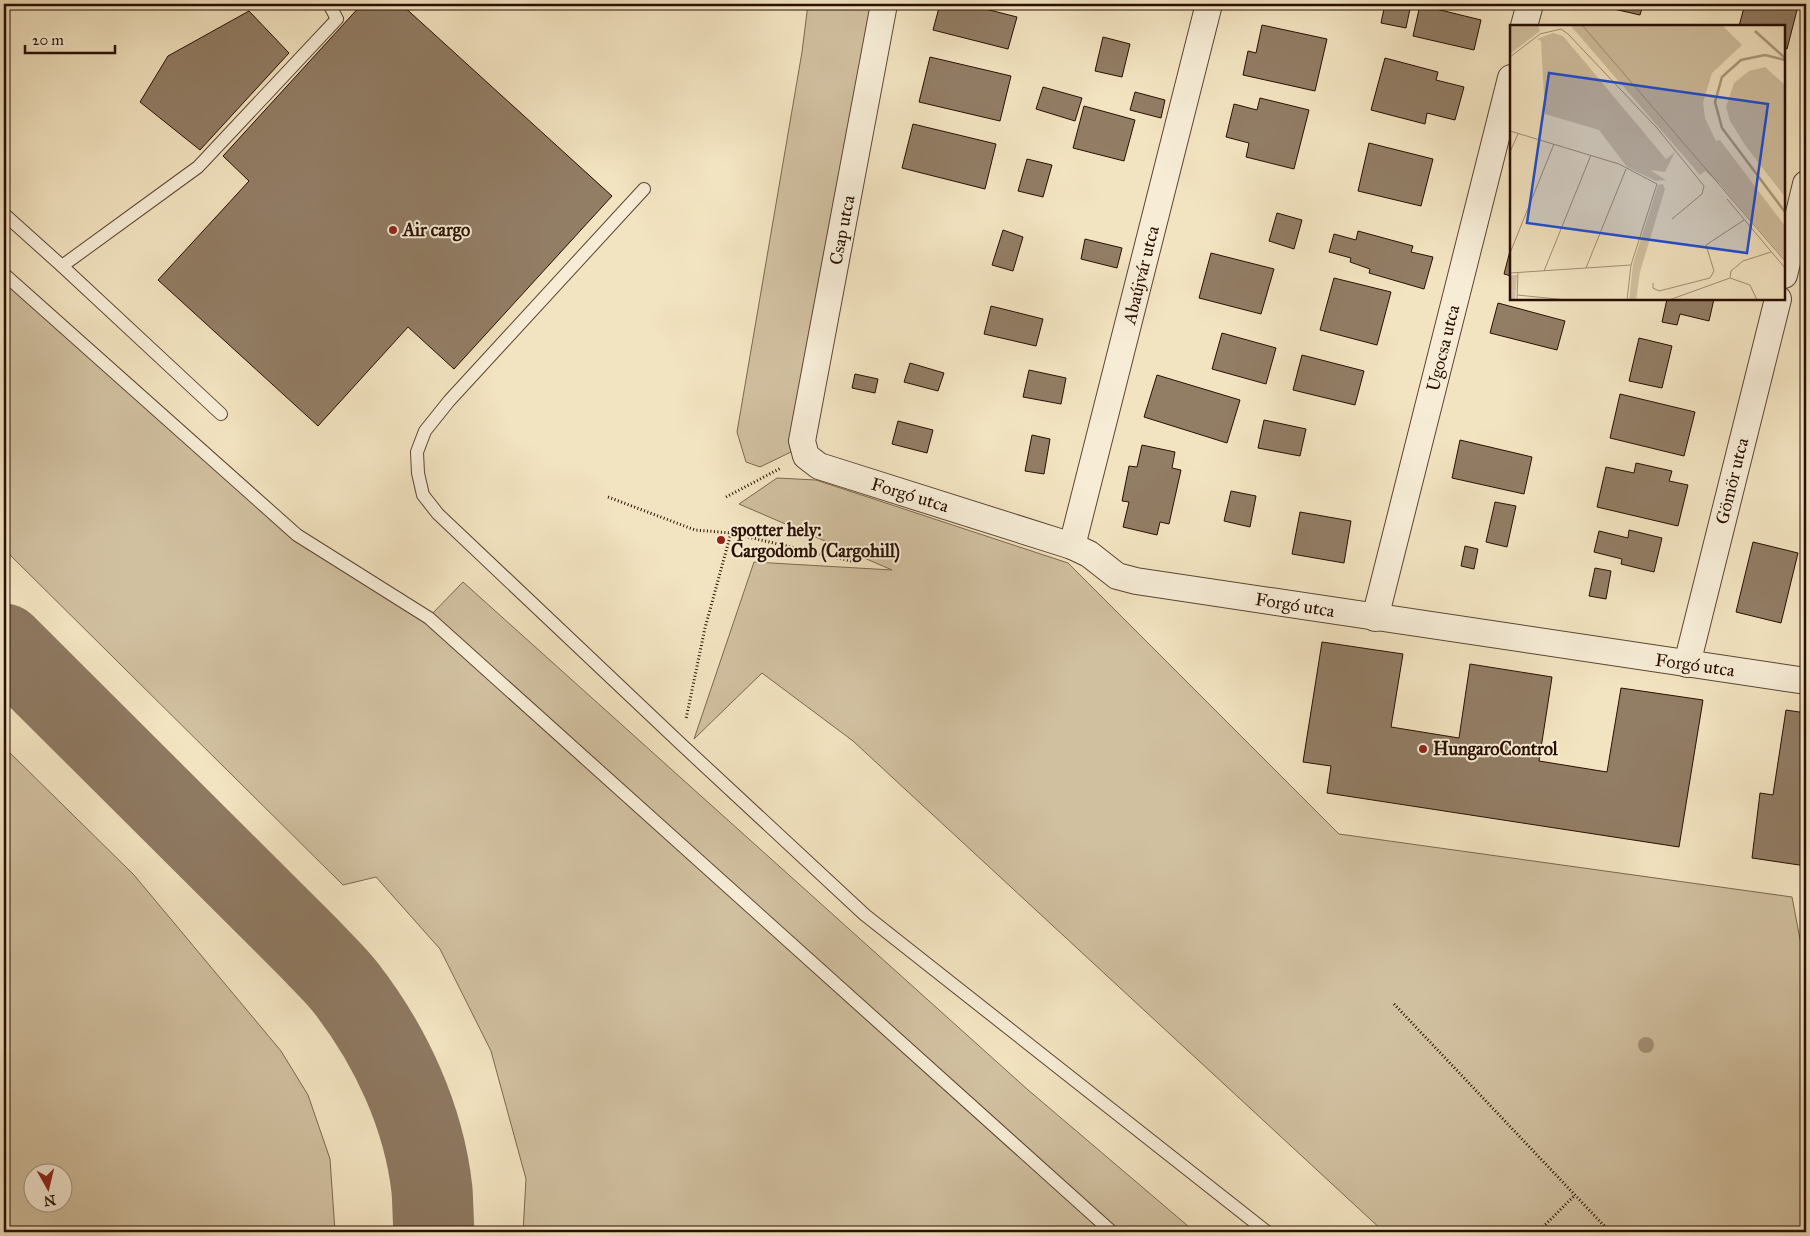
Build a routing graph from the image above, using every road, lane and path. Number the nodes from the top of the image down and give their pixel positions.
1 (330, 4) edge
2 (884, 4) edge
3 (1209, 4) edge
4 (1530, 4) edge
5 (1524, 25) edge
6 (1510, 82) edge
7 (1806, 184) edge
8 (644, 189) dead end
9 (4, 214) edge
10 (62, 266) junction
11 (1785, 271) edge
12 (4, 274) edge
13 (1778, 300) edge
14 (221, 414) dead end
15 (806, 456) junction
16 (608, 496) dead end
17 (726, 497) dead end
18 (731, 533) junction
19 (1072, 546) junction
20 (856, 562) dead end
21 (1375, 618) junction
22 (1687, 664) junction
23 (1806, 681) edge
24 (681, 744) junction
25 (1394, 1004) dead end
26 (1575, 1195) junction
27 (1112, 1232) edge
28 (1267, 1232) edge
29 (1538, 1232) edge
30 (1610, 1232) edge

1 - 10 lane
2 - 15 street, Csap utca
3 - 19 street, Abaújvár utca
4 - 5 street
6 - 21 street, Ugocsa utca
7 - 11 street
8 - 24 lane
9 - 10 lane
10 - 14 lane
12 - 27 lane
13 - 22 street, Gömör utca
15 - 17 path
15 - 19 street, Forgó utca
16 - 18 path
18 - 20 path
18 - 24 path
19 - 21 street, Forgó utca
21 - 22 street, Forgó utca
22 - 23 street, Forgó utca
24 - 28 lane
25 - 26 path
26 - 29 path
26 - 30 path

